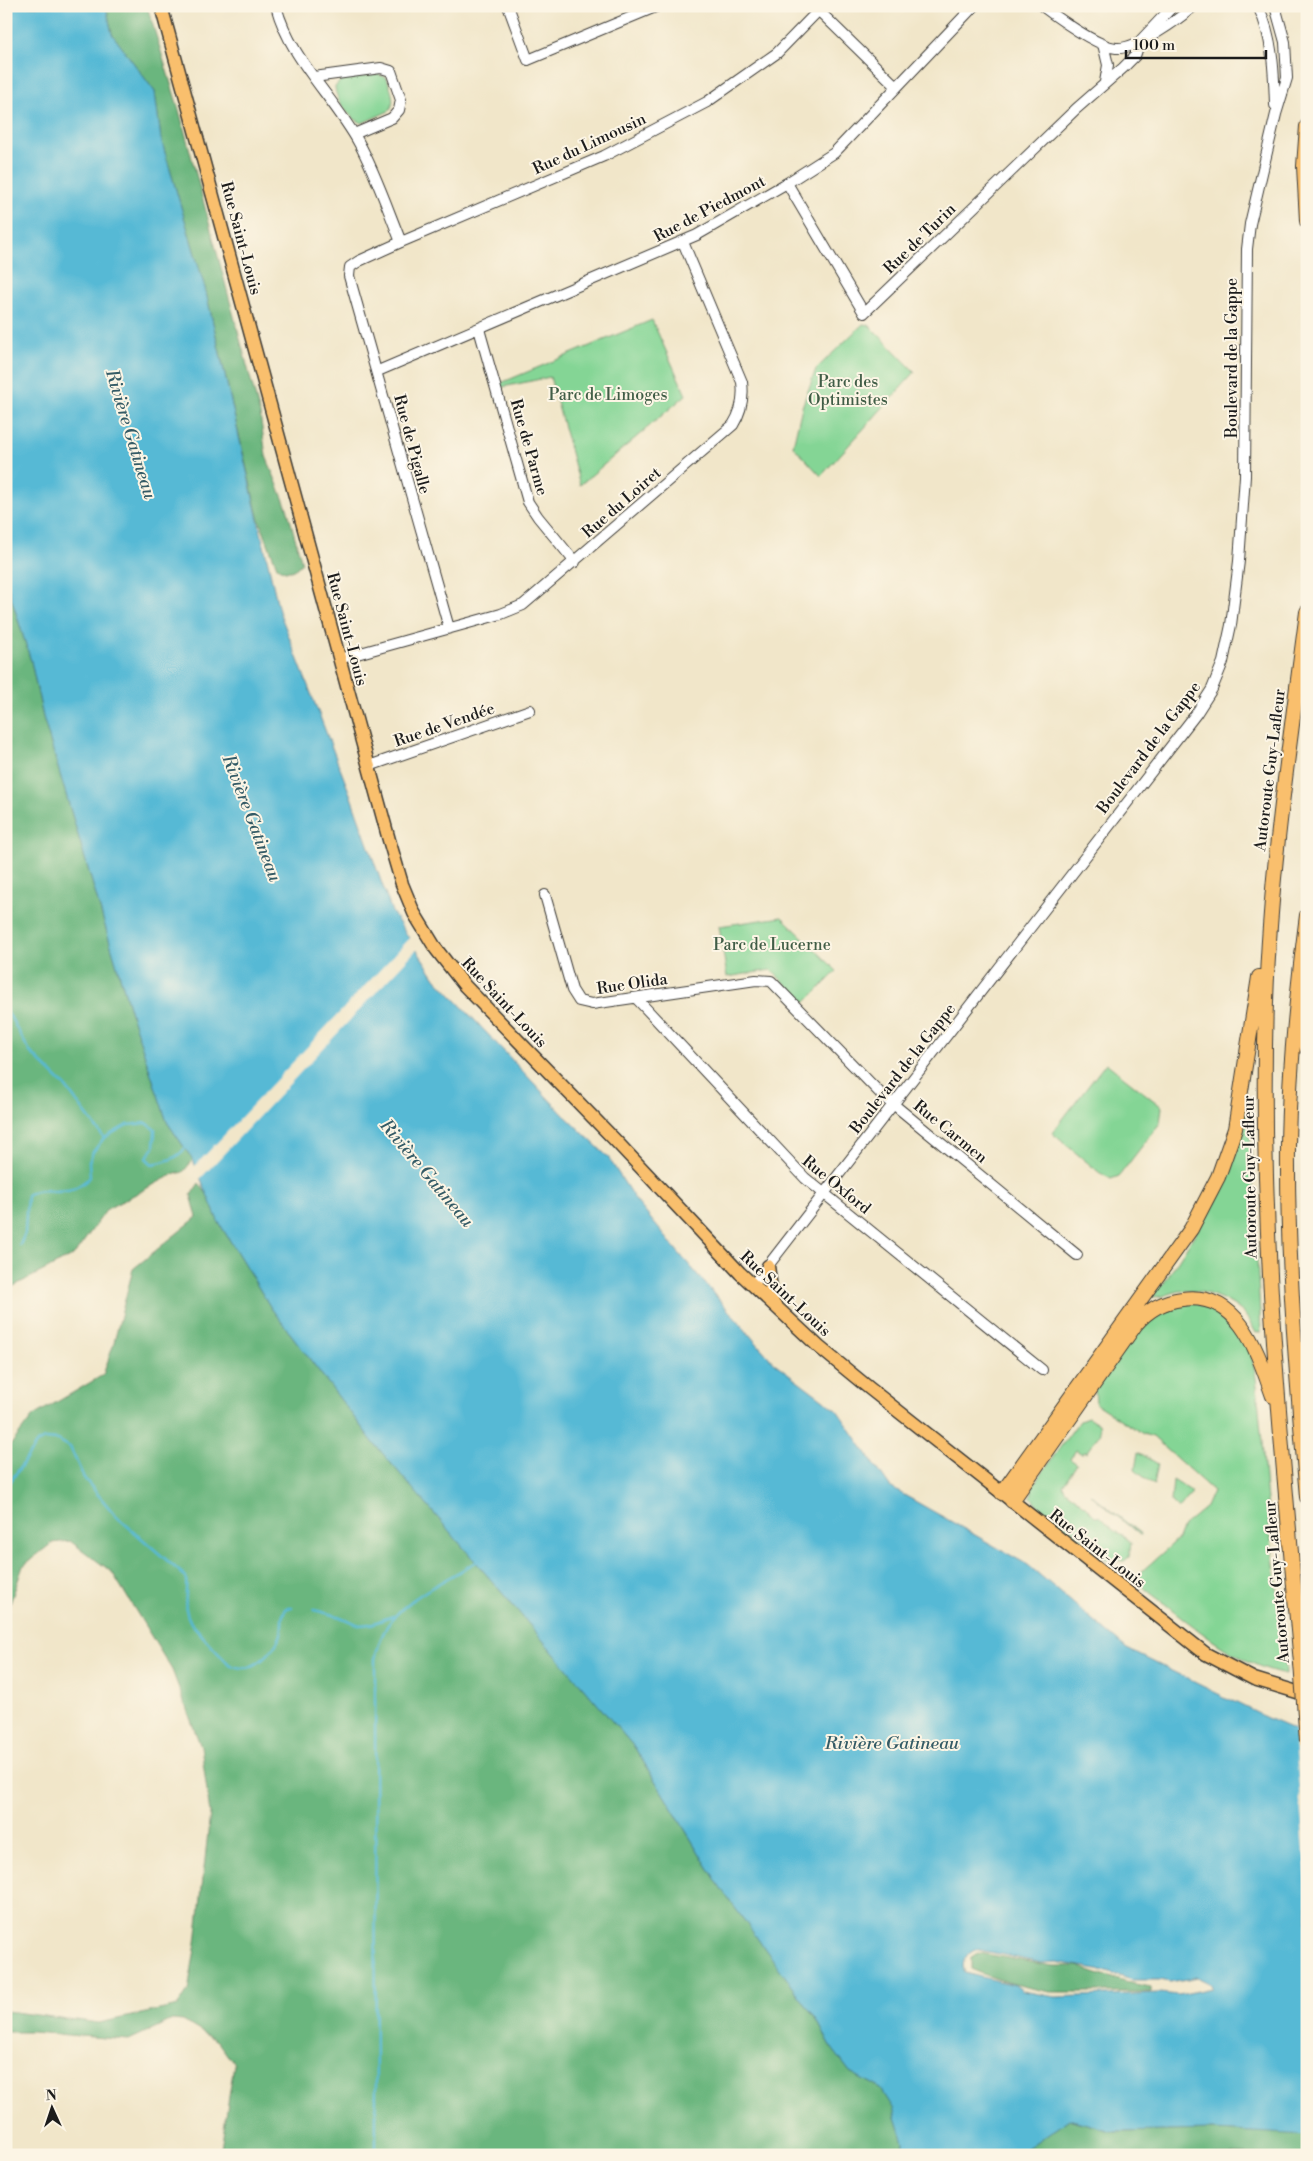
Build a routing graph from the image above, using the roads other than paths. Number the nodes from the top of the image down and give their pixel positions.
1 (161, 6) edge
2 (276, 6) edge
3 (508, 6) edge
4 (658, 6) edge
5 (974, 6) edge
6 (1042, 6) edge
7 (1173, 6) edge
8 (1194, 6) edge
9 (1258, 6) edge
10 (1275, 6) edge
11 (816, 8) edge
12 (1140, 41) junction
13 (1103, 44) junction
14 (314, 77) junction
15 (1105, 82) junction
16 (897, 87) junction
17 (1276, 114) junction
18 (1307, 126) edge
19 (354, 134) junction
20 (787, 184) junction
21 (1307, 221) edge
22 (401, 242) junction
23 (683, 242) junction
24 (350, 267) joint
25 (480, 329) junction
26 (378, 371) junction
27 (575, 562) junction
28 (1307, 612) edge
29 (449, 628) junction
30 (339, 659) junction
31 (530, 710) dead end
32 (369, 766) junction
33 (545, 895) dead end
34 (1271, 905) junction
35 (1307, 915) edge
36 (1301, 957) junction
37 (771, 981) joint
38 (636, 998) junction
39 (1307, 1048) edge
40 (894, 1104) junction
41 (824, 1193) junction
42 (1077, 1255) dead end
43 (768, 1266) junction
44 (753, 1284) junction
45 (773, 1303) junction
46 (1042, 1370) dead end
47 (1307, 1400) edge
48 (1280, 1414) junction
49 (1301, 1424) junction
50 (1007, 1497) junction
51 (1307, 1498) edge
52 (1307, 1695) edge
53 (1307, 1742) edge

1 - 30 main road, Rue Saint-Louis
2 - 14 street
3 - 4 street
5 - 16 street, Rue de Piedmont
6 - 13 street
7 - 12 street, Rue de Turin
8 - 12 street
9 - 17 street, Boulevard de la Gappe
10 - 17 street, Boulevard de la Gappe
11 - 16 street
11 - 22 street, Rue du Limousin
12 - 13 street
12 - 15 street, Rue de Turin
13 - 15 street
14 - 19 street
14 - 19 street
15 - 20 street, Rue de Turin
16 - 20 street, Rue de Piedmont
17 - 40 street, Boulevard de la Gappe
18 - 21 highway
19 - 22 street
20 - 23 street, Rue de Piedmont
22 - 24 street, Rue du Limousin
23 - 25 street, Rue de Piedmont
23 - 27 street, Rue du Loiret
24 - 26 street, Rue de Pigalle
25 - 26 street, Rue de Piedmont
25 - 27 street, Rue de Parme
26 - 29 street, Rue de Pigalle
27 - 29 street, Rue du Loiret
28 - 34 highway, Autoroute Guy-Lafleur
29 - 30 street, Rue du Loiret
30 - 32 main road, Rue Saint-Louis
31 - 32 street, Rue de Vendée
32 - 44 main road, Rue Saint-Louis
33 - 38 street, Rue Olida
34 - 48 highway, Autoroute Guy-Lafleur
34 - 50 highway
35 - 36 highway
36 - 39 highway
36 - 49 highway
37 - 38 street, Rue Olida
37 - 40 street, Rue Carmen
38 - 41 street, Rue Oxford
40 - 41 street, Boulevard de la Gappe
40 - 42 street, Rue Carmen
41 - 43 street, Boulevard de la Gappe
41 - 46 street, Rue Oxford
43 - 44 street, Boulevard de la Gappe
43 - 45 main road
44 - 45 main road, Rue Saint-Louis
45 - 50 main road, Rue Saint-Louis
47 - 49 highway
48 - 50 highway
48 - 53 highway, Autoroute Guy-Lafleur, bridge
49 - 51 highway
50 - 52 main road, Rue Saint-Louis

